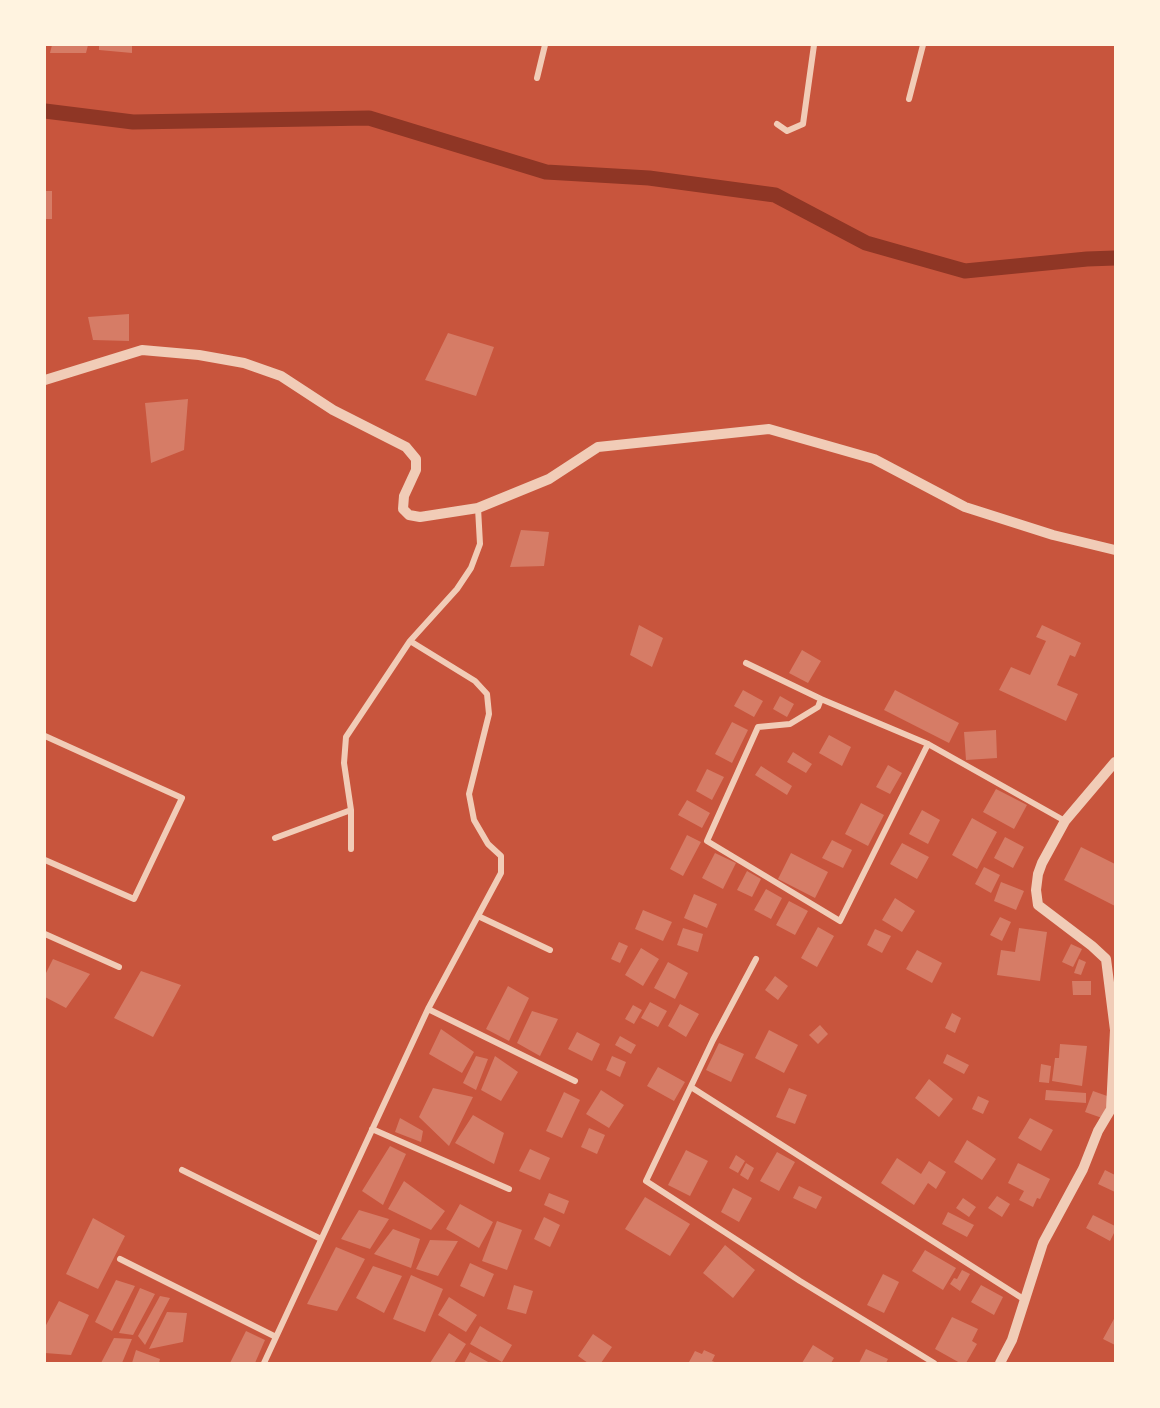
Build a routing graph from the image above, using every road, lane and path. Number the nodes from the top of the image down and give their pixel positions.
1 (545, 45) edge
2 (814, 45) edge
3 (922, 45) edge
4 (537, 78) dead end
5 (909, 99) dead end
6 (777, 124) dead end
7 (45, 380) edge
8 (478, 508) junction
9 (1115, 550) edge
10 (410, 641) junction
11 (746, 663) dead end
12 (821, 699) junction
13 (45, 736) edge
14 (928, 744) junction
15 (1115, 762) edge
16 (351, 810) junction
17 (1065, 820) junction
18 (275, 838) dead end
19 (351, 849) dead end
20 (45, 860) edge
21 (478, 916) junction
22 (45, 934) edge
23 (550, 950) dead end
24 (756, 959) dead end
25 (119, 966) dead end
26 (428, 1009) junction
27 (575, 1081) dead end
28 (691, 1087) junction
29 (1113, 1110) edge
30 (372, 1129) junction
31 (182, 1170) dead end
32 (509, 1189) dead end
33 (321, 1239) junction
34 (120, 1259) dead end
35 (1025, 1300) junction
36 (276, 1337) junction
37 (264, 1363) edge
38 (934, 1363) edge
39 (1000, 1363) edge

1 - 4 street
2 - 6 street
3 - 5 street
7 - 8 street
8 - 9 street
8 - 10 street
10 - 16 street
10 - 21 street
11 - 12 street
12 - 14 street
12 - 14 street
13 - 20 street
14 - 17 street
15 - 17 street
16 - 18 street
16 - 19 street
17 - 29 street
21 - 23 street
21 - 26 street
22 - 25 street
24 - 28 street
26 - 27 street
26 - 30 street
28 - 35 street
28 - 38 street
29 - 35 street
30 - 32 street
30 - 33 street
31 - 33 street
33 - 36 street
34 - 36 street
35 - 39 street
36 - 37 street

